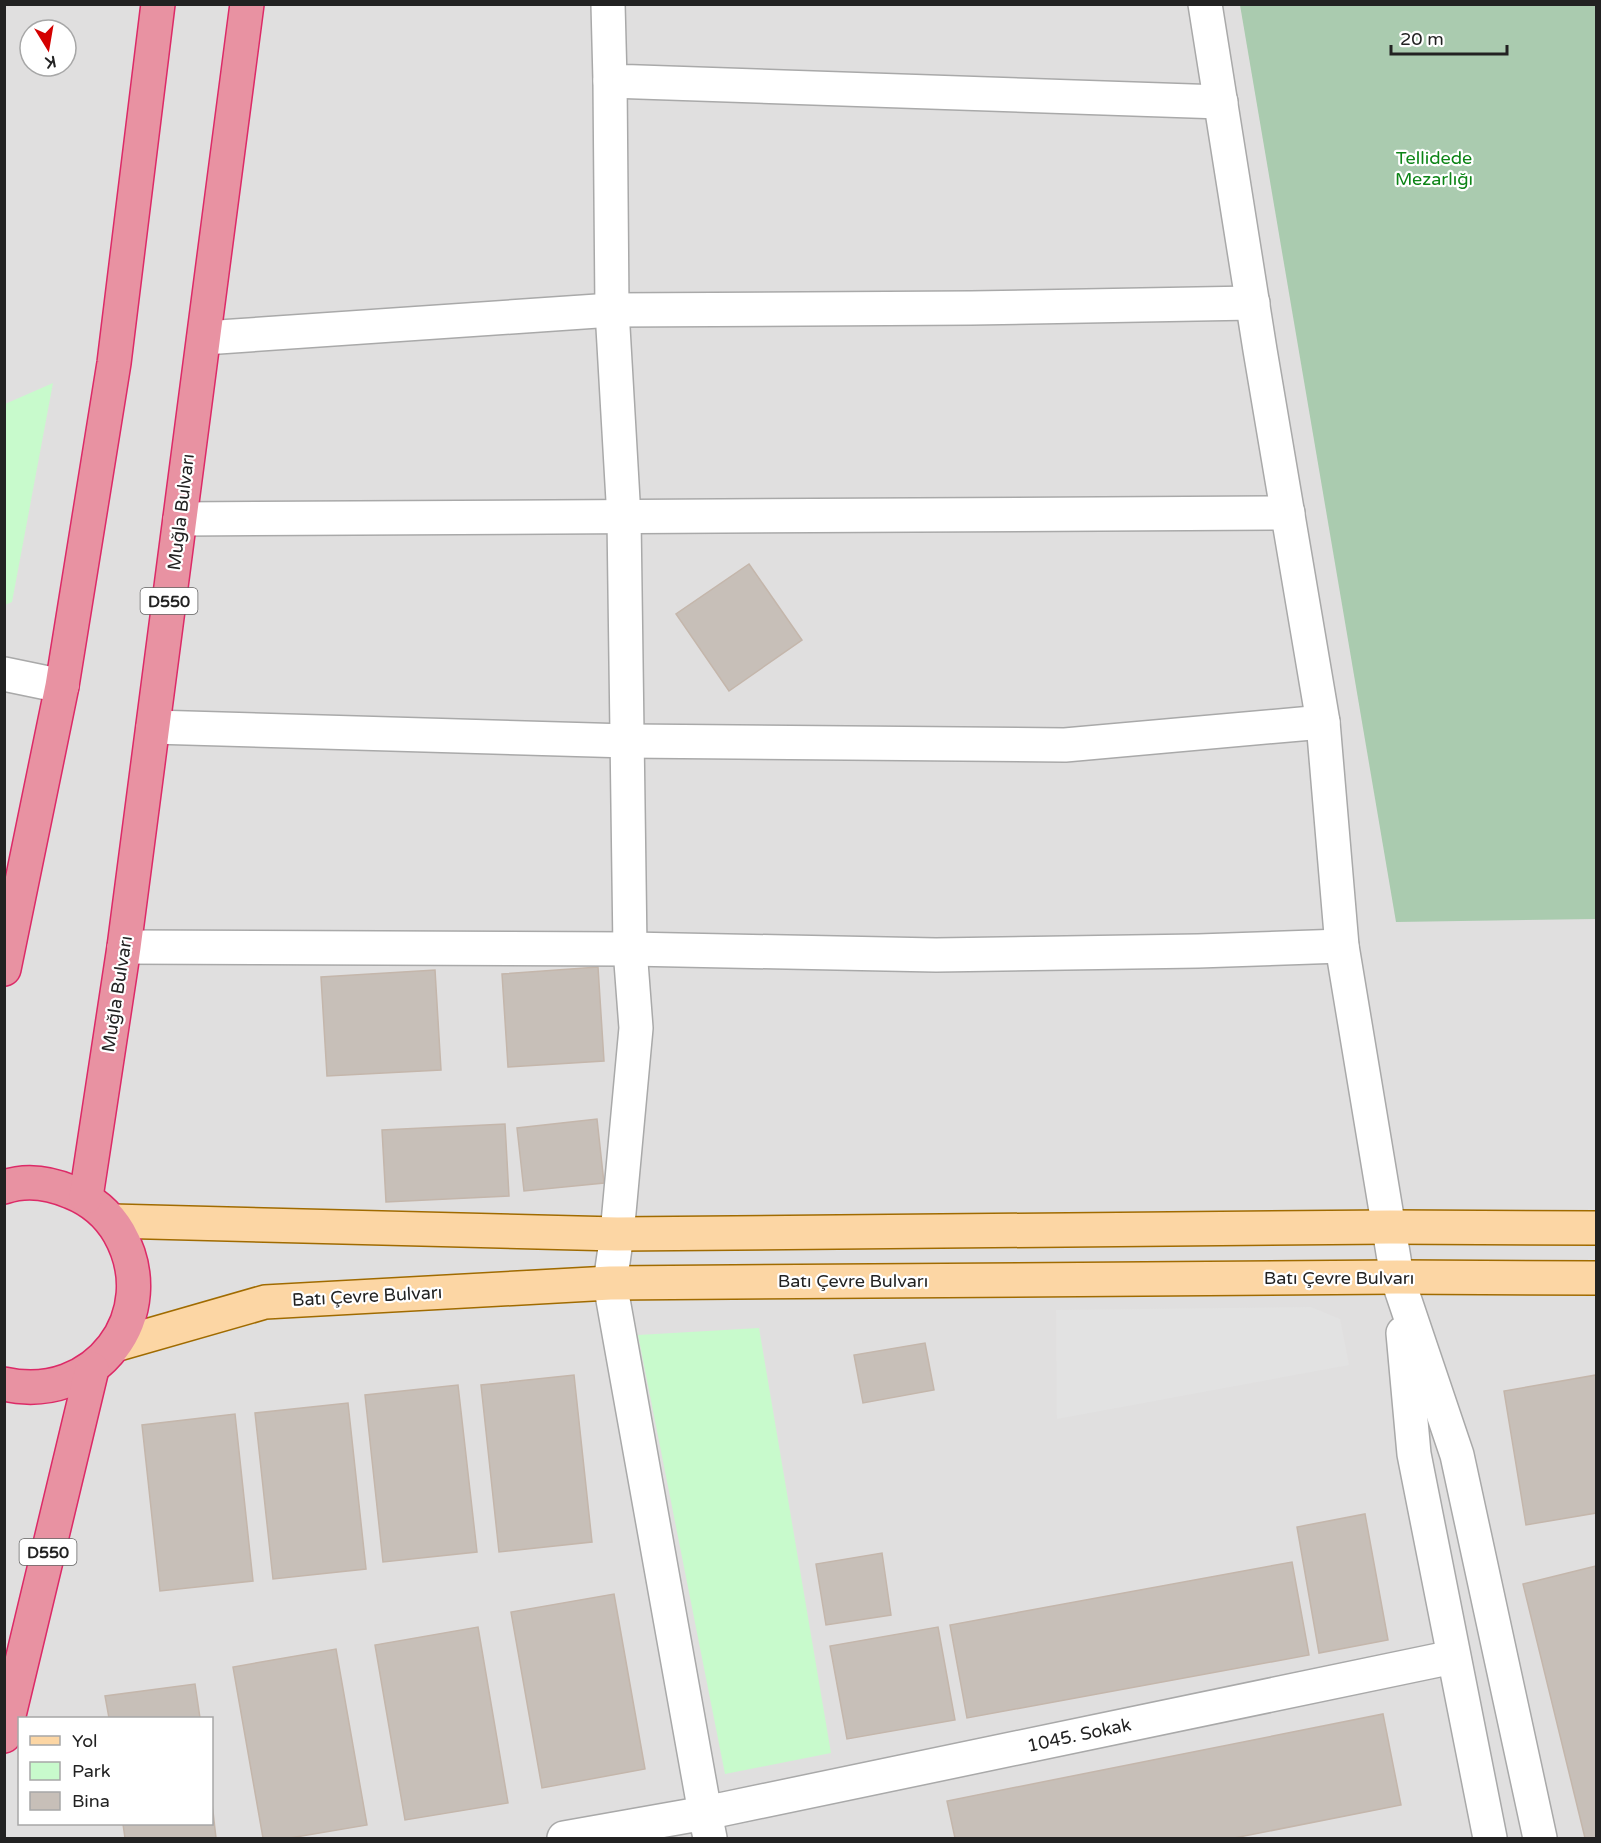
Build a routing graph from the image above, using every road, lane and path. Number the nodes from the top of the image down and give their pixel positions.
1 (158, 4) edge
2 (248, 4) edge
3 (608, 4) edge
4 (1205, 4) edge
5 (610, 81) junction
6 (1221, 102) junction
7 (1252, 303) junction
8 (612, 310) junction
9 (204, 338) junction
10 (1288, 513) junction
11 (624, 518) junction
12 (180, 519) junction
13 (4, 674) edge
14 (62, 686) junction
15 (1323, 722) junction
16 (153, 727) junction
17 (627, 741) junction
18 (1342, 946) junction
19 (124, 947) junction
20 (630, 949) junction
21 (4, 969) edge
22 (4, 1187) edge
23 (86, 1197) junction
24 (112, 1221) junction
25 (1390, 1227) junction
26 (1596, 1228) edge
27 (617, 1234) junction
28 (1397, 1277) junction
29 (1596, 1278) edge
30 (610, 1283) junction
31 (115, 1345) junction
32 (92, 1369) junction
33 (4, 1384) edge
34 (1453, 1657) junction
35 (4, 1736) edge
36 (708, 1826) edge
37 (564, 1839) edge
38 (1490, 1839) edge
39 (1539, 1839) edge

1 - 14 highway
2 - 9 highway, Muğla Bulvarı / D550
3 - 5 street
4 - 6 street
5 - 6 street
5 - 8 street
6 - 7 street
7 - 8 street
7 - 10 street
8 - 9 street
8 - 11 street
9 - 12 highway, Muğla Bulvarı / D550
10 - 11 street
10 - 15 street
11 - 12 street
11 - 17 street
12 - 16 highway, Muğla Bulvarı / D550
13 - 14 street
14 - 21 highway
15 - 17 street
15 - 18 street
16 - 17 street
16 - 19 highway, Muğla Bulvarı / D550
17 - 20 street
18 - 20 street
18 - 25 street
19 - 20 street
19 - 23 highway, Muğla Bulvarı / D550
20 - 27 street
22 - 23 highway
23 - 24 highway
24 - 27 main road
24 - 31 highway
25 - 26 main road
25 - 27 main road
25 - 28 street
27 - 30 street
28 - 29 main road, Batı Çevre Bulvarı
28 - 30 main road, Batı Çevre Bulvarı
28 - 34 street
28 - 39 street
30 - 31 main road, Batı Çevre Bulvarı
30 - 36 street
31 - 32 highway
32 - 33 highway
32 - 35 highway, D550
34 - 36 street, 1045. Sokak
34 - 38 street
36 - 37 street, 1045. Sokak

